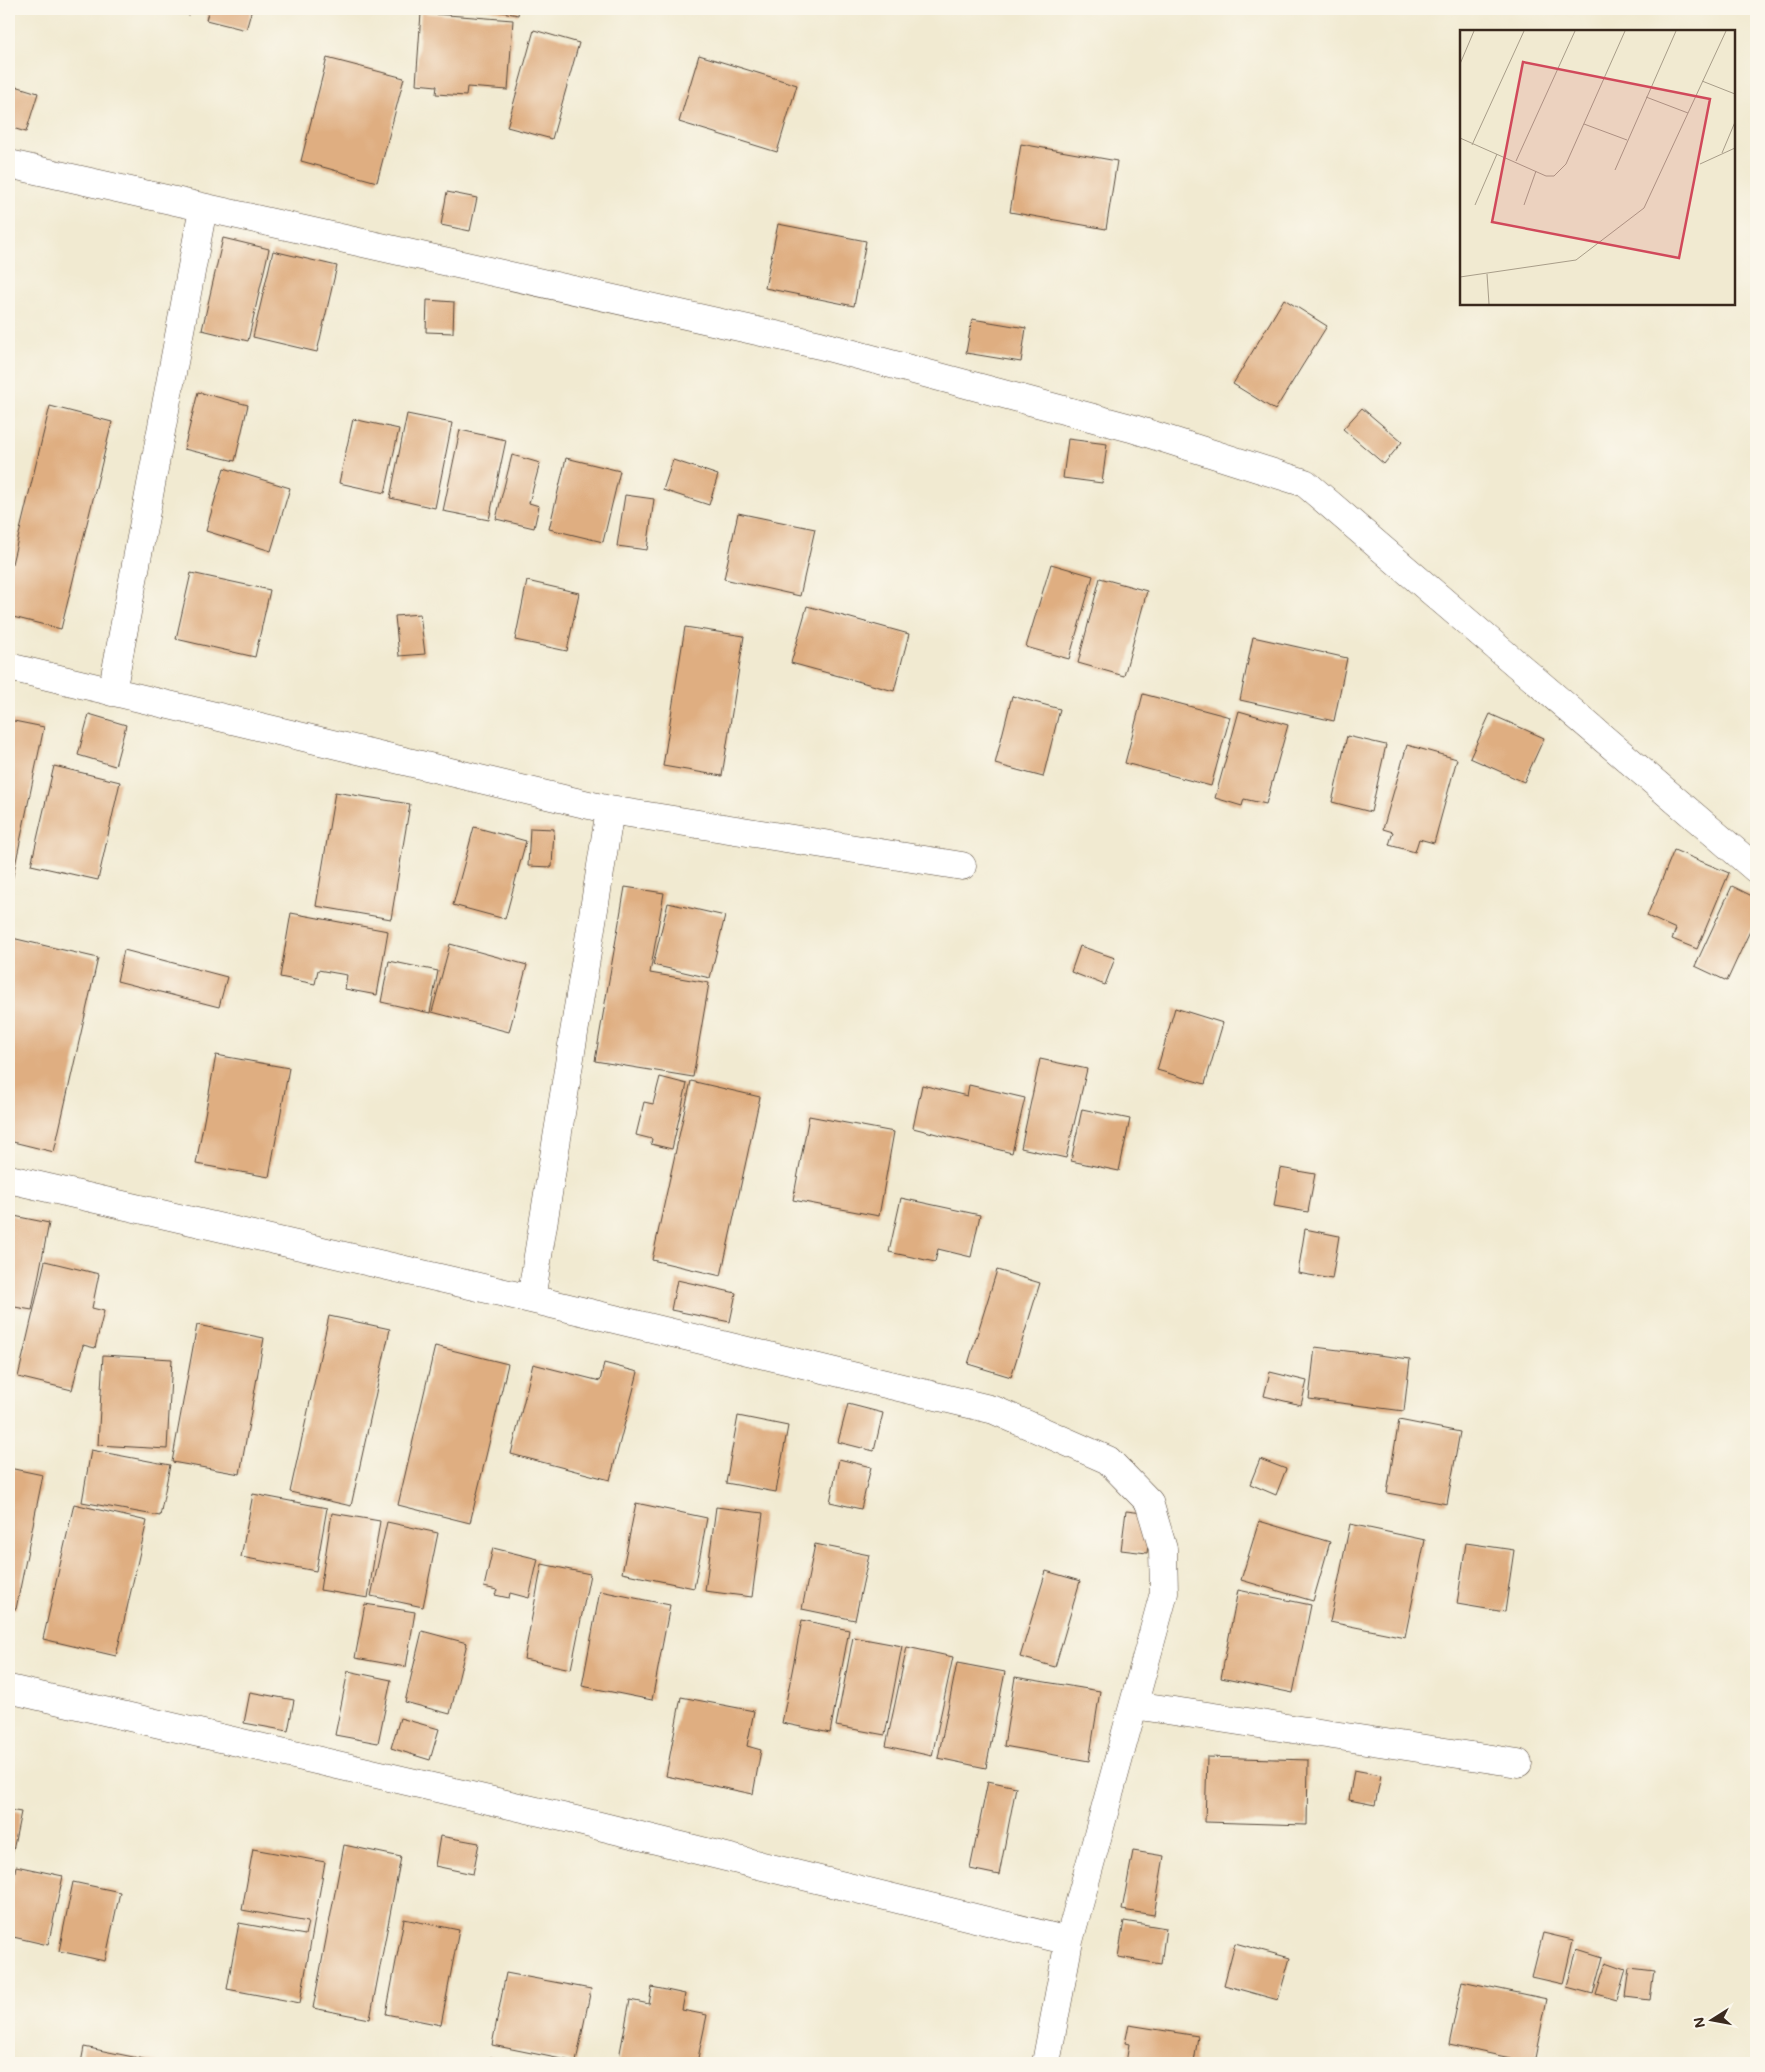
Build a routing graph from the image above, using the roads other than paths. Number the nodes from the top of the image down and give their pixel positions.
1 (9, 164) edge
2 (203, 208) junction
3 (9, 667) edge
4 (112, 692) junction
5 (610, 810) junction
6 (962, 866) dead end
7 (1756, 869) edge
8 (9, 1179) edge
9 (531, 1298) junction
10 (9, 1689) edge
11 (1134, 1706) junction
12 (1518, 1763) dead end
13 (1068, 1941) junction
14 (1046, 2063) edge

1 - 2 street
2 - 4 street
2 - 7 street
3 - 4 street
4 - 5 street
5 - 6 street
5 - 9 street
8 - 9 street
9 - 11 street
10 - 13 street
11 - 12 street
11 - 13 street
13 - 14 street

